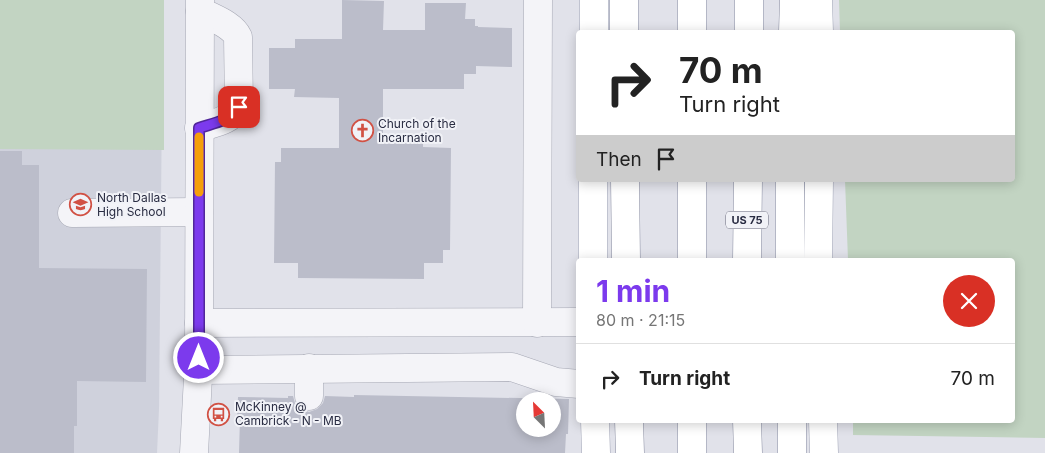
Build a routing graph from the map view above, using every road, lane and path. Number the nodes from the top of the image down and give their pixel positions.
1 (538, 0) edge
2 (594, 0) edge
3 (624, 0) edge
4 (692, 0) edge
5 (749, 0) edge
6 (794, 0) edge
7 (818, 0) edge
8 (200, 6) edge
9 (594, 30) edge
10 (624, 30) edge
11 (692, 30) edge
12 (748, 30) edge
13 (793, 30) edge
14 (819, 30) edge
15 (199, 128) junction
16 (593, 182) edge
17 (625, 182) edge
18 (692, 182) edge
19 (748, 182) edge
20 (790, 182) edge
21 (819, 182) edge
22 (199, 212) junction
23 (72, 213) dead end
24 (593, 258) edge
25 (626, 258) edge
26 (692, 258) edge
27 (747, 258) edge
28 (790, 258) edge
29 (818, 258) edge
30 (537, 322) junction
31 (576, 322) edge
32 (199, 323) junction
33 (309, 368) junction
34 (198, 370) junction
35 (576, 384) edge
36 (309, 396) dead end
37 (595, 423) edge
38 (629, 423) edge
39 (692, 423) edge
40 (747, 423) edge
41 (792, 423) edge
42 (823, 423) edge
43 (194, 453) edge
44 (596, 453) edge
45 (630, 453) edge
46 (692, 453) edge
47 (748, 453) edge
48 (792, 453) edge
49 (824, 453) edge

1 - 30 street
2 - 9 main road
3 - 10 main road
4 - 11 main road
5 - 12 main road
6 - 13 main road
7 - 14 main road
8 - 15 street
8 - 15 street
15 - 22 street
16 - 24 main road
17 - 25 main road
18 - 26 main road
19 - 27 main road, US 75
20 - 28 main road
21 - 29 main road
22 - 23 street
22 - 32 street
30 - 31 street
30 - 32 street
32 - 34 street
33 - 34 street
33 - 35 street
33 - 36 street
34 - 43 street
37 - 44 main road
38 - 45 main road
39 - 46 main road
40 - 47 main road
41 - 48 main road
42 - 49 main road

